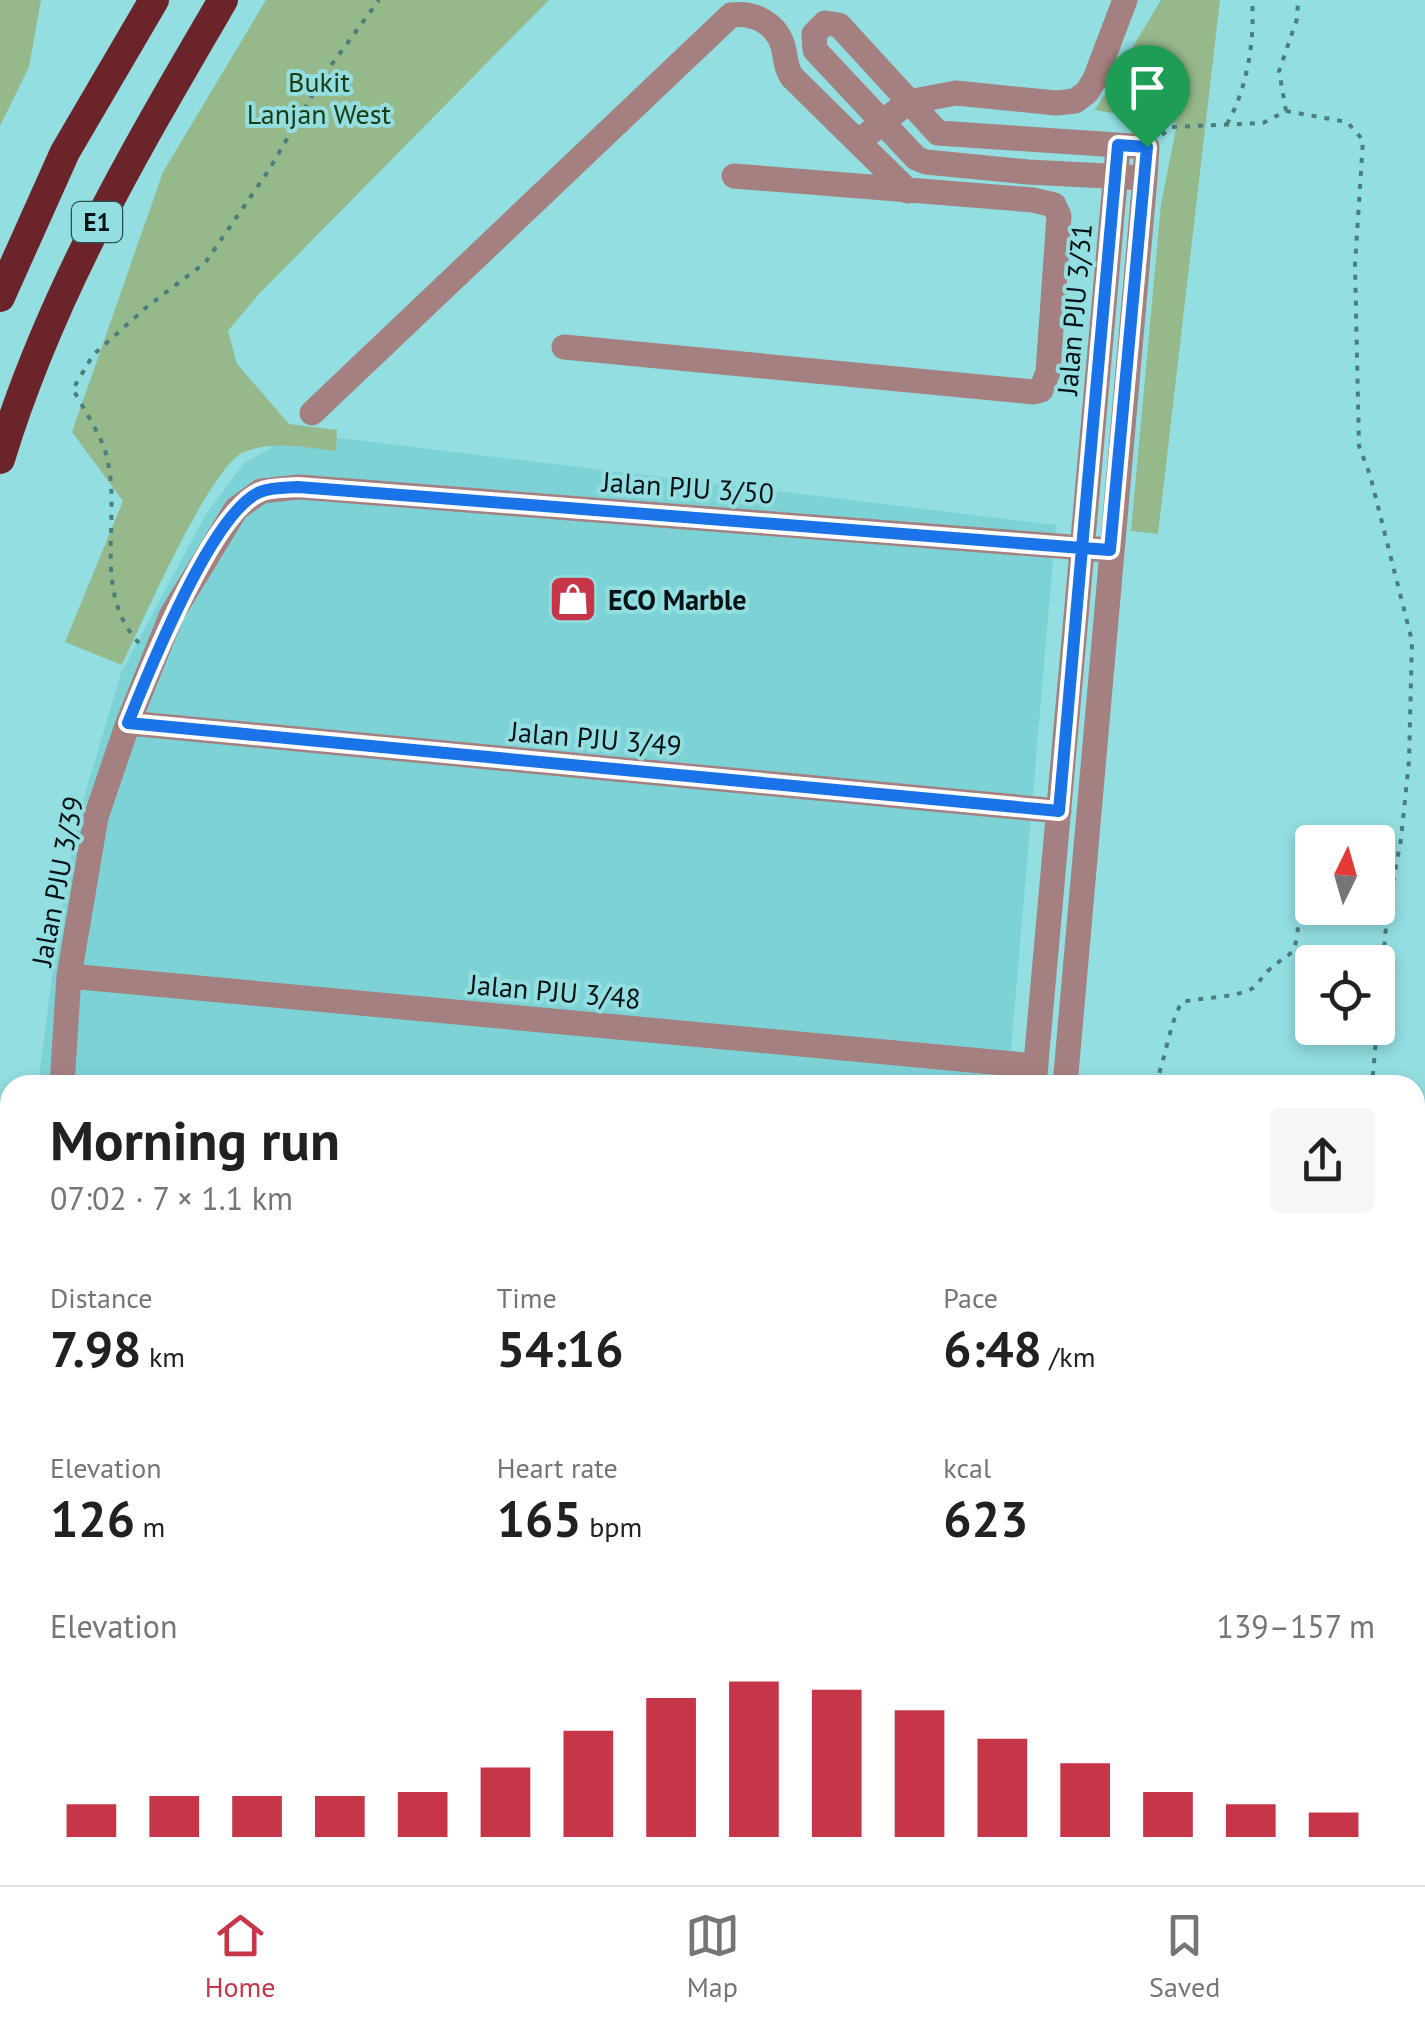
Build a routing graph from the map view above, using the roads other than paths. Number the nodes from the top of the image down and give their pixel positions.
1 (154, 0) edge
2 (223, 0) edge
3 (1125, 0) edge
4 (908, 102) junction
5 (883, 122) junction
6 (858, 142) junction
7 (1118, 145) junction
8 (734, 176) dead end
9 (1116, 176) junction
10 (1145, 178) junction
11 (908, 191) junction
12 (0, 298) edge
13 (564, 347) dead end
14 (312, 412) dead end
15 (0, 458) edge
16 (261, 491) joint
17 (1082, 548) junction
18 (1110, 550) junction
19 (128, 723) junction
20 (1059, 811) junction
21 (68, 976) junction
22 (63, 1075) edge
23 (1025, 1075) edge
24 (1035, 1075) edge
25 (1066, 1075) edge

1 - 12 highway, E1
2 - 15 highway, E1
3 - 4 street
4 - 5 street
4 - 5 street
4 - 7 street
5 - 6 street
5 - 9 street
6 - 11 street
6 - 14 street
7 - 9 street, Jalan PJU 3/31
7 - 10 street, Jalan PJU 3/31
8 - 11 street
9 - 10 street
9 - 17 street, Jalan PJU 3/31
10 - 18 street, Jalan PJU 3/31
11 - 13 street
16 - 17 street, Jalan PJU 3/50
16 - 19 street, Jalan PJU 3/39
17 - 18 street, Jalan PJU 3/50
17 - 20 street, Jalan PJU 3/31
18 - 25 street, Jalan PJU 3/31
19 - 20 street, Jalan PJU 3/49
19 - 21 street, Jalan PJU 3/39
20 - 24 street, Jalan PJU 3/31
21 - 22 street, Jalan PJU 3/39
21 - 23 street, Jalan PJU 3/48

